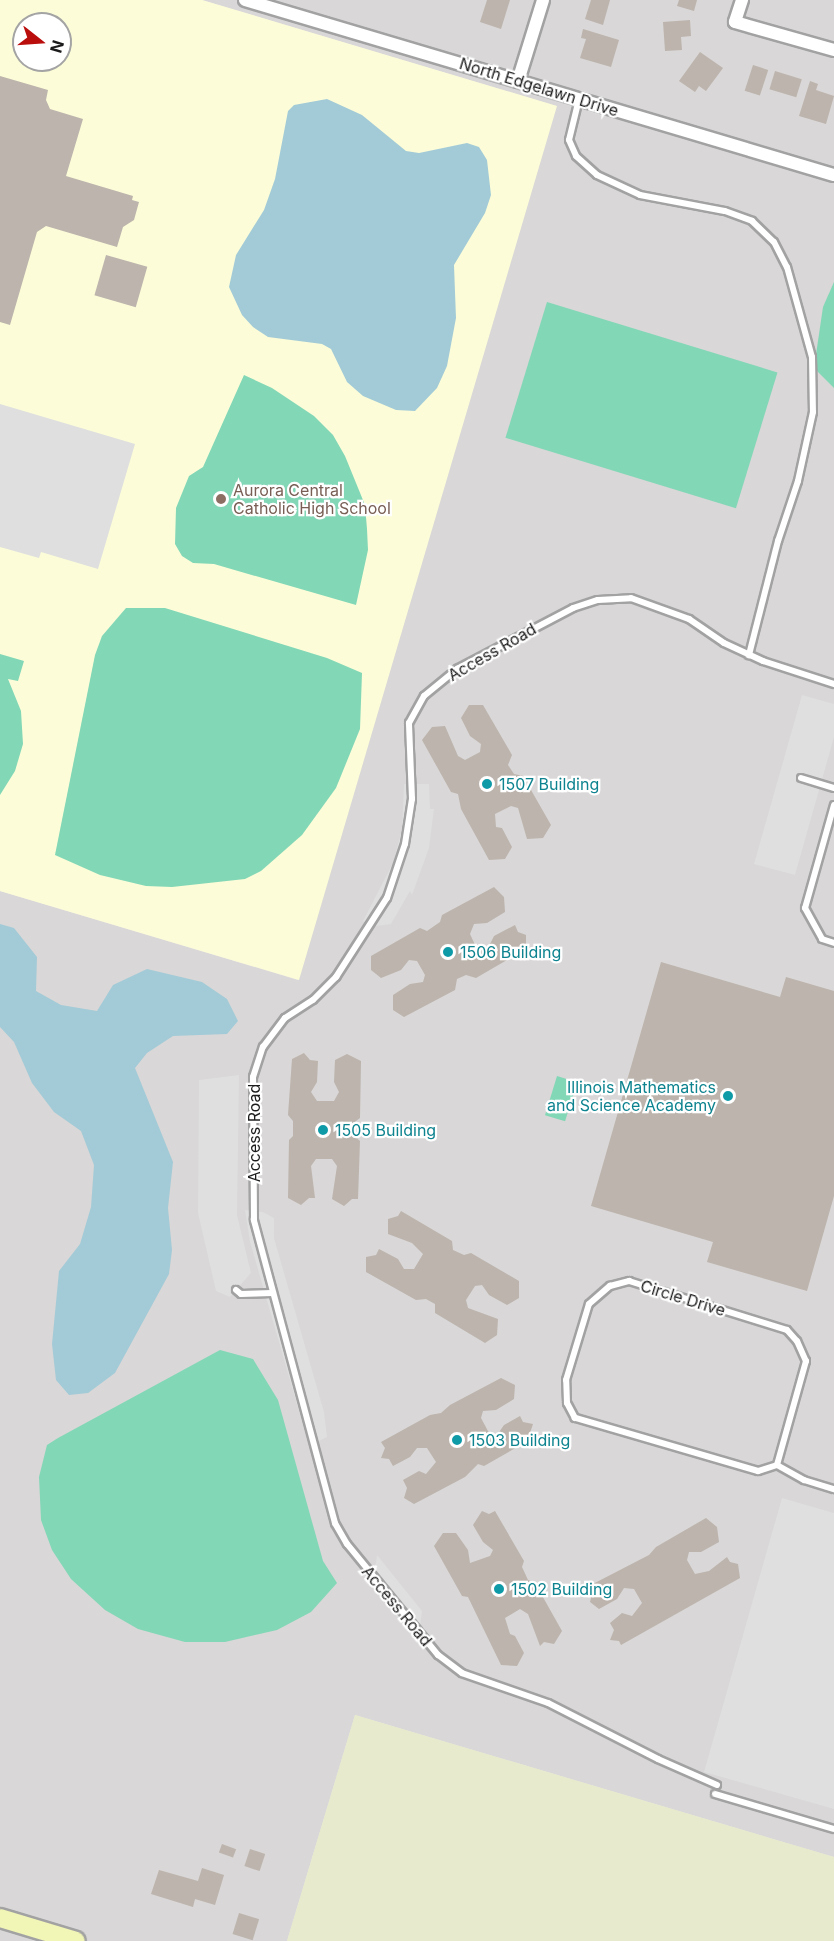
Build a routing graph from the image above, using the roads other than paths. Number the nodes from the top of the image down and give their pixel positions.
1 (245, 0) edge
2 (543, 0) edge
3 (742, 0) edge
4 (834, 50) edge
5 (518, 81) junction
6 (579, 99) junction
7 (834, 175) edge
8 (749, 655) junction
9 (834, 684) edge
10 (801, 778) dead end
11 (834, 788) edge
12 (834, 805) edge
13 (834, 944) edge
14 (236, 1290) dead end
15 (272, 1293) junction
16 (777, 1465) junction
17 (834, 1489) edge
18 (717, 1785) dead end
19 (715, 1794) dead end
20 (834, 1829) edge
21 (0, 1918) edge
22 (76, 1941) edge

1 - 5 street, North Edgelawn Drive
2 - 5 street
3 - 4 street
5 - 6 street, North Edgelawn Drive
6 - 7 street, North Edgelawn Drive
6 - 8 lane
8 - 9 lane, Access Road
8 - 15 lane, Access Road
10 - 11 lane
12 - 13 lane
14 - 15 lane
15 - 18 lane, Access Road
16 - 16 lane, Circle Drive
16 - 17 lane
19 - 20 lane
21 - 22 main road

